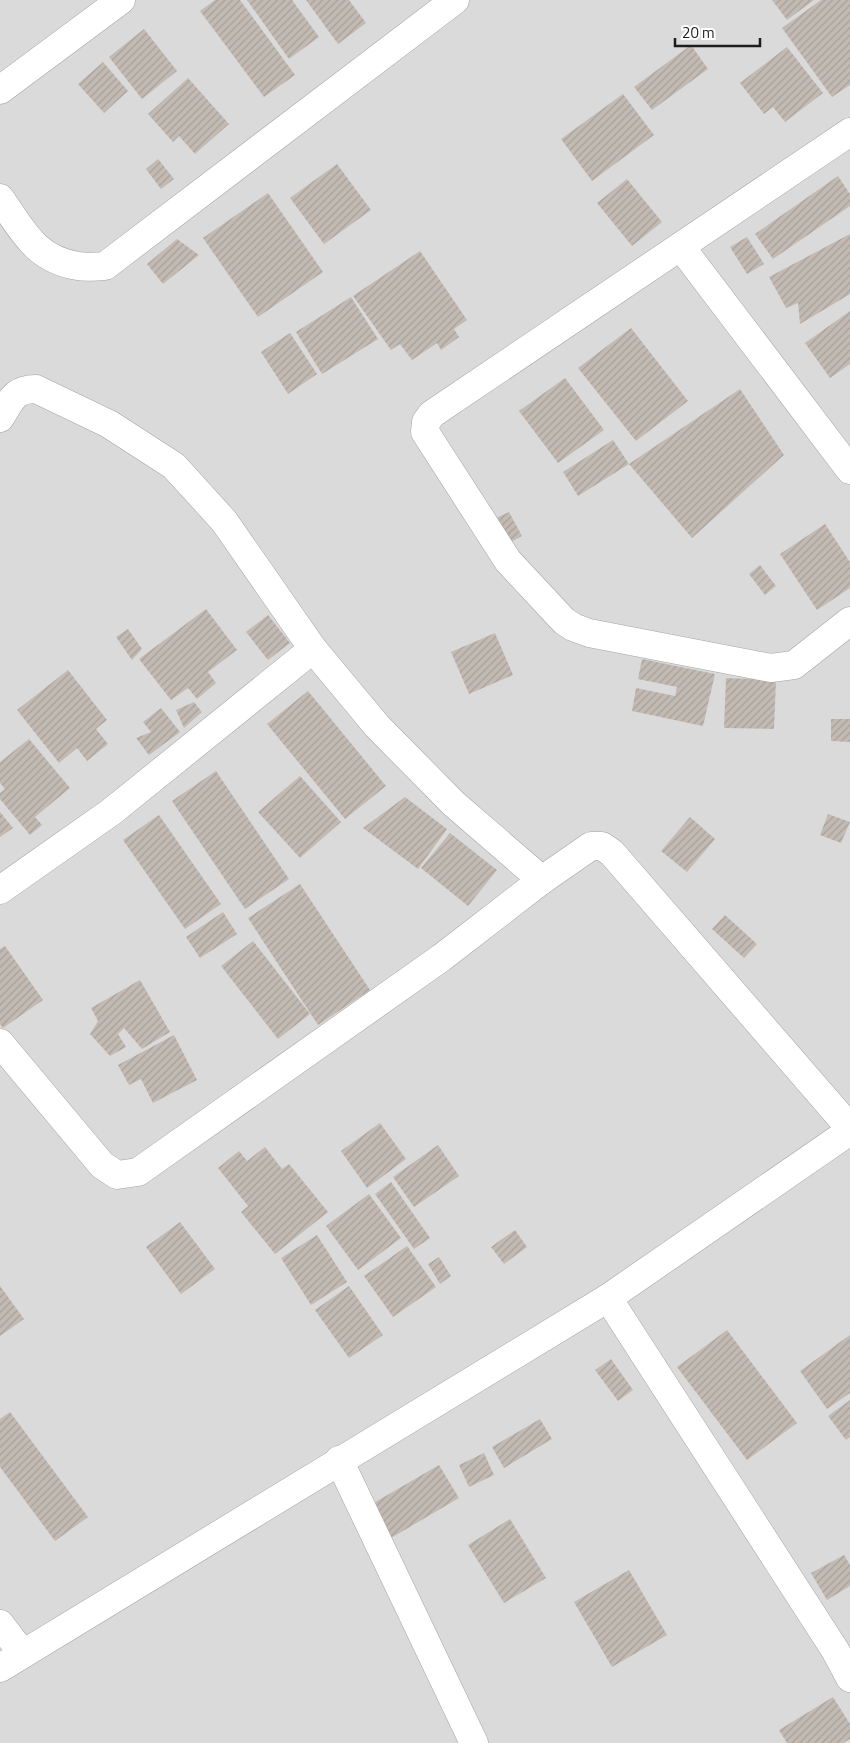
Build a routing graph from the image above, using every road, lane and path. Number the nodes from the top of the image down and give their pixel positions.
1 (121, 0) edge
2 (455, 0) edge
3 (0, 90) edge
4 (850, 132) edge
5 (0, 198) edge
6 (681, 247) junction
7 (0, 418) edge
8 (850, 470) edge
9 (850, 621) edge
10 (313, 649) junction
11 (542, 880) junction
12 (0, 890) edge
13 (0, 1043) edge
14 (850, 1130) edge
15 (608, 1298) junction
16 (339, 1460) junction
17 (0, 1625) edge
18 (11, 1661) edge
19 (850, 1678) edge
20 (474, 1743) edge

1 - 3 street
2 - 5 street
4 - 6 street
6 - 8 street
6 - 9 street
7 - 10 street
10 - 11 street
10 - 12 street
11 - 13 street
11 - 14 street
14 - 15 street
15 - 16 street
15 - 19 street
16 - 18 street
16 - 20 street
17 - 18 street

